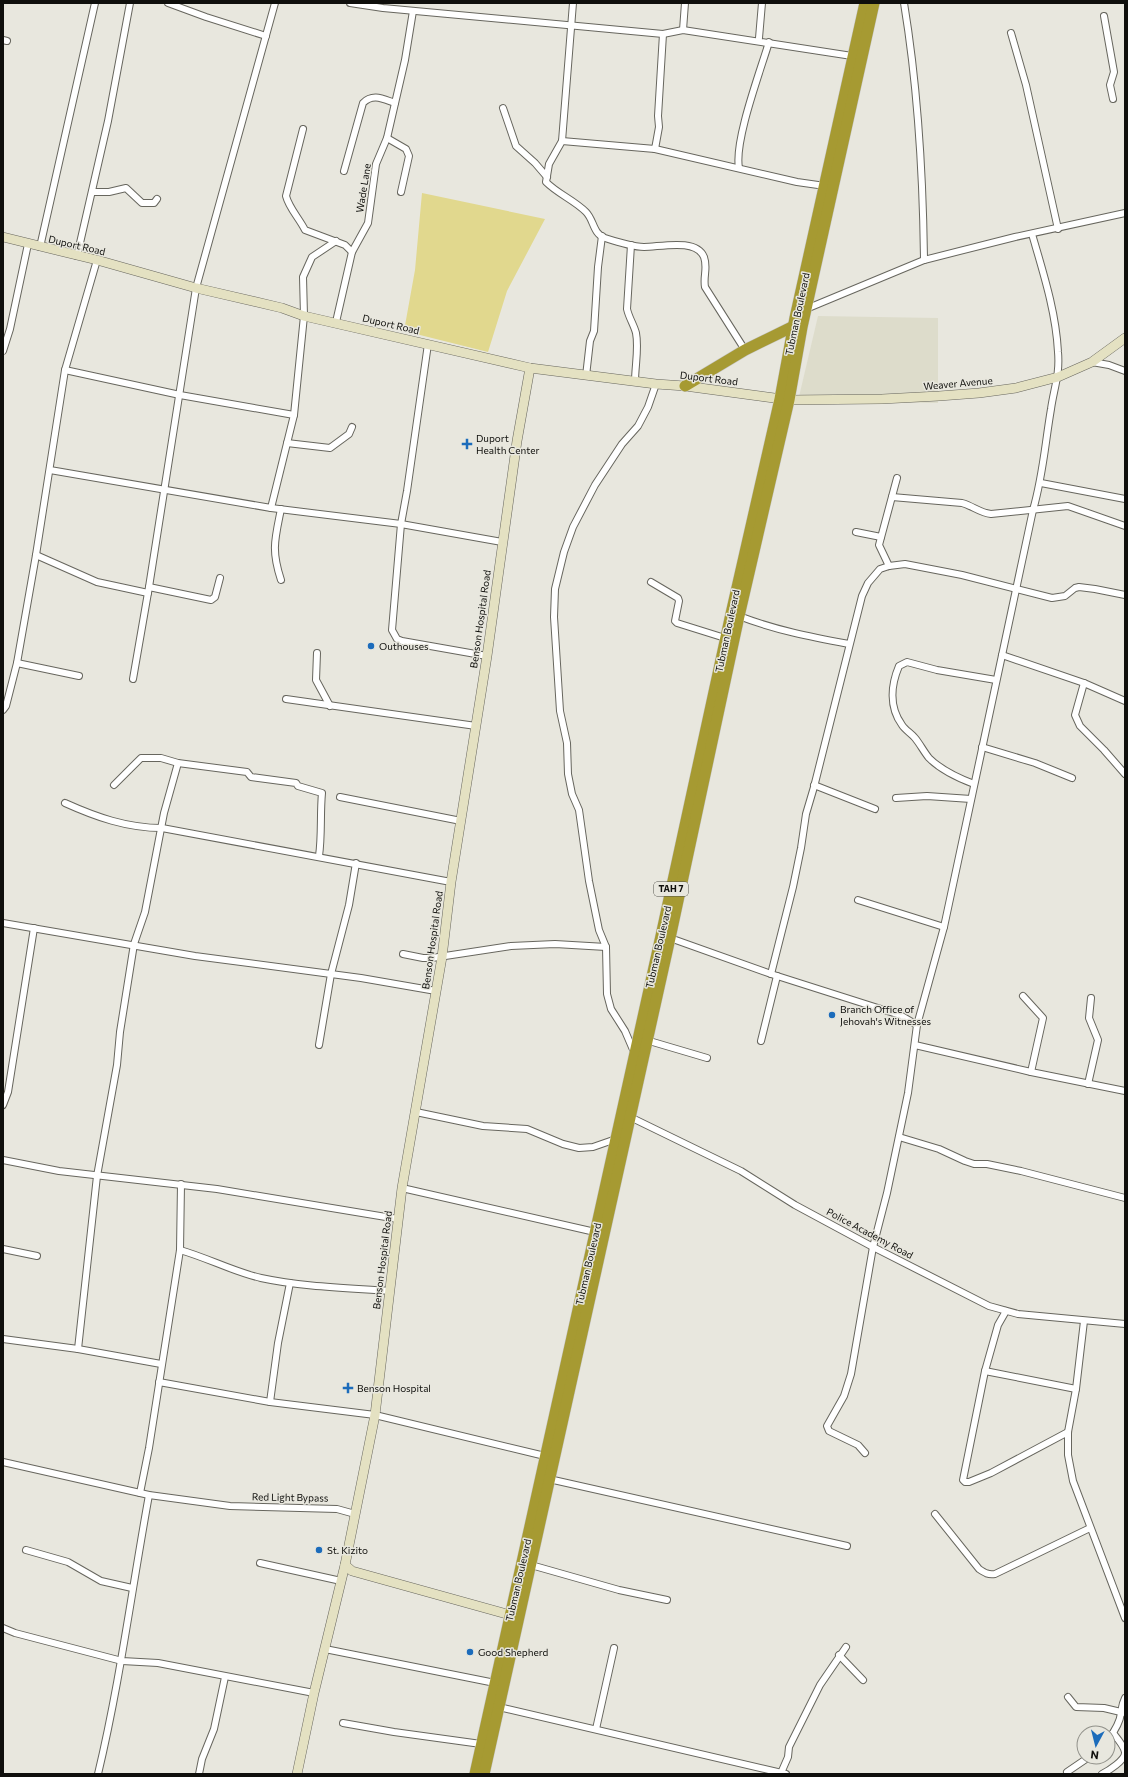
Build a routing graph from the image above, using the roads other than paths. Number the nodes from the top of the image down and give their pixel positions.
1 (95, 3) edge
2 (130, 3) edge
3 (168, 3) edge
4 (275, 3) edge
5 (350, 3) edge
6 (573, 3) edge
7 (685, 3) edge
8 (762, 3) edge
9 (865, 3) edge
10 (874, 3) edge
11 (904, 3) edge
12 (413, 11) junction
13 (1104, 16) dead end
14 (572, 26) junction
15 (683, 30) junction
16 (1011, 33) dead end
17 (663, 34) junction
18 (266, 36) junction
19 (758, 38) dead end
20 (769, 42) junction
21 (852, 56) junction
22 (1113, 99) dead end
23 (395, 103) junction
24 (503, 108) dead end
25 (303, 129) dead end
26 (387, 138) junction
27 (562, 141) junction
28 (655, 149) junction
29 (739, 168) junction
30 (344, 171) dead end
31 (547, 178) junction
32 (825, 186) junction
33 (92, 192) junction
34 (401, 192) dead end
35 (157, 199) dead end
36 (1125, 213) edge
37 (1058, 228) junction
38 (1032, 234) junction
39 (602, 236) junction
40 (3, 237) edge
41 (336, 241) junction
42 (28, 244) junction
43 (631, 245) junction
44 (40, 247) junction
45 (352, 252) junction
46 (76, 256) junction
47 (97, 260) junction
48 (924, 260) junction
49 (196, 288) junction
50 (806, 309) junction
51 (304, 316) junction
52 (336, 322) junction
53 (794, 326) junction
54 (1125, 338) edge
55 (5, 340) edge
56 (428, 344) junction
57 (745, 350) junction
58 (3, 351) edge
59 (1092, 362) junction
60 (530, 368) junction
61 (65, 370) junction
62 (1125, 371) edge
63 (586, 376) junction
64 (1058, 377) junction
65 (635, 382) junction
66 (656, 384) junction
67 (685, 386) junction
68 (180, 395) junction
69 (785, 400) junction
70 (294, 415) junction
71 (352, 427) dead end
72 (287, 443) junction
73 (50, 470) junction
74 (897, 478) dead end
75 (1041, 483) junction
76 (164, 490) junction
77 (892, 497) junction
78 (1125, 499) edge
79 (271, 508) junction
80 (281, 509) junction
81 (1033, 510) junction
82 (401, 524) junction
83 (1125, 526) edge
84 (856, 532) dead end
85 (881, 537) junction
86 (502, 542) junction
87 (36, 555) junction
88 (889, 566) junction
89 (220, 578) dead end
90 (281, 580) dead end
91 (651, 582) dead end
92 (149, 590) junction
93 (1016, 590) junction
94 (1125, 595) edge
95 (739, 616) junction
96 (726, 638) junction
97 (849, 644) junction
98 (317, 653) dead end
99 (1002, 655) junction
100 (487, 656) junction
101 (17, 663) junction
102 (79, 676) dead end
103 (133, 679) dead end
104 (996, 680) junction
105 (1084, 683) junction
106 (286, 699) dead end
107 (1125, 701) edge
108 (330, 706) junction
109 (3, 710) edge
110 (476, 726) junction
111 (982, 747) junction
112 (178, 763) junction
113 (1125, 774) edge
114 (1072, 778) dead end
115 (974, 784) junction
116 (114, 785) dead end
117 (814, 785) junction
118 (340, 797) dead end
119 (896, 798) dead end
120 (971, 799) junction
121 (65, 803) dead end
122 (875, 809) dead end
123 (461, 821) junction
124 (162, 828) junction
125 (319, 856) junction
126 (356, 864) junction
127 (451, 882) junction
128 (858, 900) dead end
129 (3, 923) edge
130 (944, 927) junction
131 (34, 928) junction
132 (670, 938) junction
133 (134, 944) junction
134 (606, 947) junction
135 (403, 954) dead end
136 (442, 956) junction
137 (332, 974) junction
138 (774, 975) junction
139 (436, 991) junction
140 (1023, 996) dead end
141 (1091, 998) dead end
142 (917, 1025) junction
143 (646, 1040) junction
144 (761, 1041) dead end
145 (319, 1045) dead end
146 (916, 1045) junction
147 (634, 1053) junction
148 (707, 1058) dead end
149 (1031, 1072) junction
150 (1088, 1084) junction
151 (1125, 1091) edge
152 (3, 1105) edge
153 (416, 1112) junction
154 (625, 1114) junction
155 (898, 1137) junction
156 (616, 1139) junction
157 (3, 1161) edge
158 (97, 1176) junction
159 (181, 1184) junction
160 (402, 1188) junction
161 (1125, 1198) edge
162 (398, 1219) junction
163 (595, 1232) junction
164 (873, 1247) junction
165 (3, 1249) edge
166 (180, 1250) junction
167 (37, 1256) dead end
168 (290, 1283) junction
169 (389, 1291) junction
170 (1006, 1311) junction
171 (1084, 1321) junction
172 (1125, 1324) edge
173 (3, 1339) edge
174 (78, 1349) junction
175 (161, 1364) junction
176 (986, 1371) junction
177 (159, 1382) junction
178 (1076, 1389) junction
179 (270, 1402) junction
180 (375, 1415) junction
181 (1068, 1432) junction
182 (865, 1453) dead end
183 (545, 1456) junction
184 (3, 1462) edge
185 (549, 1479) junction
186 (140, 1493) junction
187 (149, 1495) junction
188 (354, 1514) junction
189 (936, 1514) dead end
190 (1090, 1528) junction
191 (847, 1546) dead end
192 (26, 1550) dead end
193 (260, 1563) dead end
194 (345, 1565) junction
195 (531, 1565) junction
196 (341, 1581) junction
197 (132, 1588) junction
198 (667, 1600) dead end
199 (1124, 1614) edge
200 (510, 1615) junction
201 (3, 1628) edge
202 (846, 1647) dead end
203 (614, 1648) dead end
204 (325, 1649) junction
205 (839, 1655) junction
206 (122, 1661) junction
207 (225, 1677) junction
208 (863, 1680) dead end
209 (495, 1683) junction
210 (314, 1693) junction
211 (1068, 1697) dead end
212 (1125, 1698) edge
213 (499, 1706) junction
214 (1123, 1713) edge
215 (343, 1723) dead end
216 (1116, 1727) edge
217 (596, 1729) junction
218 (1116, 1738) edge
219 (481, 1744) junction
220 (1116, 1764) edge
221 (1077, 1765) edge
222 (1115, 1765) edge
223 (757, 1771) edge
224 (1067, 1772) dead end
225 (783, 1773) edge
226 (98, 1774) edge
227 (199, 1774) edge
228 (297, 1774) edge
229 (475, 1774) edge
230 (484, 1774) edge
231 (1102, 1774) edge

1 - 44 street
2 - 33 street
3 - 18 street
4 - 18 street
5 - 12 street
6 - 14 street
7 - 15 street
8 - 19 street
9 - 21 highway, Tubman Boulevard / TAH 7
10 - 50 highway, Tubman Boulevard / TAH 7
11 - 48 street
12 - 14 street
12 - 23 street, Wade Lane
13 - 22 street
14 - 17 street
14 - 27 street
15 - 17 street
15 - 20 street
16 - 37 street
17 - 28 street
18 - 49 street
20 - 21 street
20 - 29 street
21 - 32 highway, Tubman Boulevard / TAH 7
23 - 26 street, Wade Lane
23 - 30 street
24 - 31 street
25 - 41 street
26 - 34 street
26 - 45 street, Wade Lane
27 - 28 street
27 - 31 street
28 - 29 street
29 - 32 street
31 - 39 street
32 - 53 highway, Tubman Boulevard / TAH 7
33 - 35 street
33 - 46 street
36 - 37 street
37 - 38 street
38 - 48 street
38 - 64 street
39 - 43 street
39 - 63 street
40 - 42 street, Duport Road
41 - 45 street
41 - 51 street
42 - 44 street, Duport Road
42 - 55 street
43 - 57 street
43 - 65 street
44 - 46 street, Duport Road
45 - 52 street, Wade Lane
46 - 47 street, Duport Road
47 - 49 street, Duport Road
47 - 61 street
48 - 50 street
49 - 51 street, Duport Road
49 - 68 street
50 - 69 highway, Tubman Boulevard / TAH 7
51 - 52 street, Duport Road
51 - 70 street
52 - 56 street, Duport Road
53 - 57 highway
53 - 69 highway, Tubman Boulevard / TAH 7
54 - 59 street, Weaver Avenue
55 - 58 street
56 - 60 street, Duport Road
56 - 82 street
57 - 67 highway
59 - 62 street
59 - 64 street, Weaver Avenue
60 - 63 street, Duport Road
60 - 86 street, Benson Hospital Road
61 - 68 street
61 - 73 street
63 - 65 street, Duport Road
64 - 69 street, Weaver Avenue
64 - 75 street
65 - 66 street, Duport Road
66 - 67 street, Duport Road
66 - 134 street
67 - 69 street, Duport Road
68 - 70 street
68 - 76 street
69 - 95 highway, Tubman Boulevard / TAH 7
69 - 96 highway, Tubman Boulevard / TAH 7
70 - 72 street
71 - 72 street
72 - 79 street
73 - 76 street
73 - 87 street
74 - 77 street
75 - 78 street
75 - 81 street
76 - 79 street
76 - 92 street
77 - 81 street
77 - 85 street
79 - 80 street
80 - 82 street
80 - 90 street
81 - 83 street
81 - 93 street
82 - 86 street
82 - 100 street
84 - 85 street
85 - 88 street
86 - 100 street, Benson Hospital Road
87 - 92 street
87 - 101 street
88 - 93 street
88 - 97 street
89 - 92 street
91 - 96 street
92 - 103 street
93 - 94 street
93 - 99 street
95 - 97 street
95 - 132 highway, Tubman Boulevard / TAH 7
96 - 147 highway, Tubman Boulevard / TAH 7
97 - 117 street
98 - 108 street
99 - 104 street
99 - 105 street
100 - 110 street, Benson Hospital Road
101 - 102 street
101 - 109 street
104 - 111 street
104 - 115 street
105 - 107 street
105 - 113 street
106 - 108 street
108 - 110 street
110 - 123 street, Benson Hospital Road
111 - 114 street
111 - 115 street
112 - 116 street
112 - 124 street
112 - 125 street
115 - 120 street
117 - 122 street
117 - 138 street
118 - 123 street
119 - 120 street
120 - 130 street
121 - 124 street
123 - 127 street, Benson Hospital Road
124 - 125 street
124 - 133 street
125 - 126 street
126 - 127 street
126 - 137 street
127 - 136 street, Benson Hospital Road
128 - 130 street
129 - 131 street
130 - 142 street
131 - 133 street
131 - 152 street
132 - 138 street
132 - 143 highway, Tubman Boulevard / TAH 7
133 - 137 street
133 - 158 street
134 - 136 street
134 - 147 street
135 - 136 street
136 - 139 street, Benson Hospital Road
137 - 139 street
137 - 145 street
138 - 142 street
138 - 144 street
139 - 153 street, Benson Hospital Road
140 - 149 street
141 - 150 street
142 - 146 street
143 - 148 street
143 - 154 highway, Tubman Boulevard / TAH 7
146 - 149 street
146 - 155 street
147 - 154 highway, Tubman Boulevard / TAH 7
149 - 150 street
150 - 151 street
153 - 156 street
153 - 160 street, Benson Hospital Road
154 - 156 highway, Tubman Boulevard / TAH 7
154 - 164 street, Police Academy Road
154 - 185 highway, Tubman Boulevard / TAH 7
155 - 161 street
155 - 164 street
156 - 163 highway, Tubman Boulevard / TAH 7
157 - 158 street
158 - 159 street
158 - 174 street
159 - 162 street
159 - 166 street
160 - 162 street, Benson Hospital Road
160 - 163 street
162 - 169 street, Benson Hospital Road
163 - 183 highway, Tubman Boulevard / TAH 7
164 - 170 street, Police Academy Road
164 - 182 street
165 - 167 street
166 - 168 street
166 - 175 street
168 - 169 street
168 - 179 street
169 - 180 street, Benson Hospital Road
170 - 171 street, Police Academy Road
170 - 176 street
171 - 172 street, Police Academy Road
171 - 178 street
173 - 174 street
174 - 175 street
175 - 177 street
176 - 178 street
176 - 181 street
177 - 179 street
177 - 186 street
178 - 181 street
179 - 180 street
180 - 183 street
180 - 188 street, Benson Hospital Road
181 - 190 street
183 - 200 highway, Tubman Boulevard / TAH 7
184 - 186 street, Red Light Bypass
185 - 191 street
185 - 195 highway, Tubman Boulevard / TAH 7
186 - 187 street, Red Light Bypass
187 - 188 street, Red Light Bypass
187 - 197 street
188 - 194 street
189 - 190 street
190 - 199 street
192 - 197 street
193 - 196 street
194 - 196 street
194 - 200 street
195 - 198 street
195 - 213 highway, Tubman Boulevard / TAH 7
196 - 204 street
197 - 206 street
200 - 209 highway, Tubman Boulevard / TAH 7
201 - 206 street
202 - 205 street
203 - 217 street
204 - 209 street
204 - 210 street
205 - 208 street
205 - 225 street
206 - 207 street
206 - 226 street
207 - 210 street
207 - 227 street
209 - 219 highway, Tubman Boulevard / TAH 7
210 - 228 street
211 - 214 street
212 - 214 street
213 - 217 street
213 - 230 highway, Tubman Boulevard / TAH 7
214 - 216 street
215 - 219 street
217 - 223 street
218 - 220 street
219 - 229 highway, Tubman Boulevard / TAH 7
221 - 224 street
222 - 231 street
223 - 225 street

